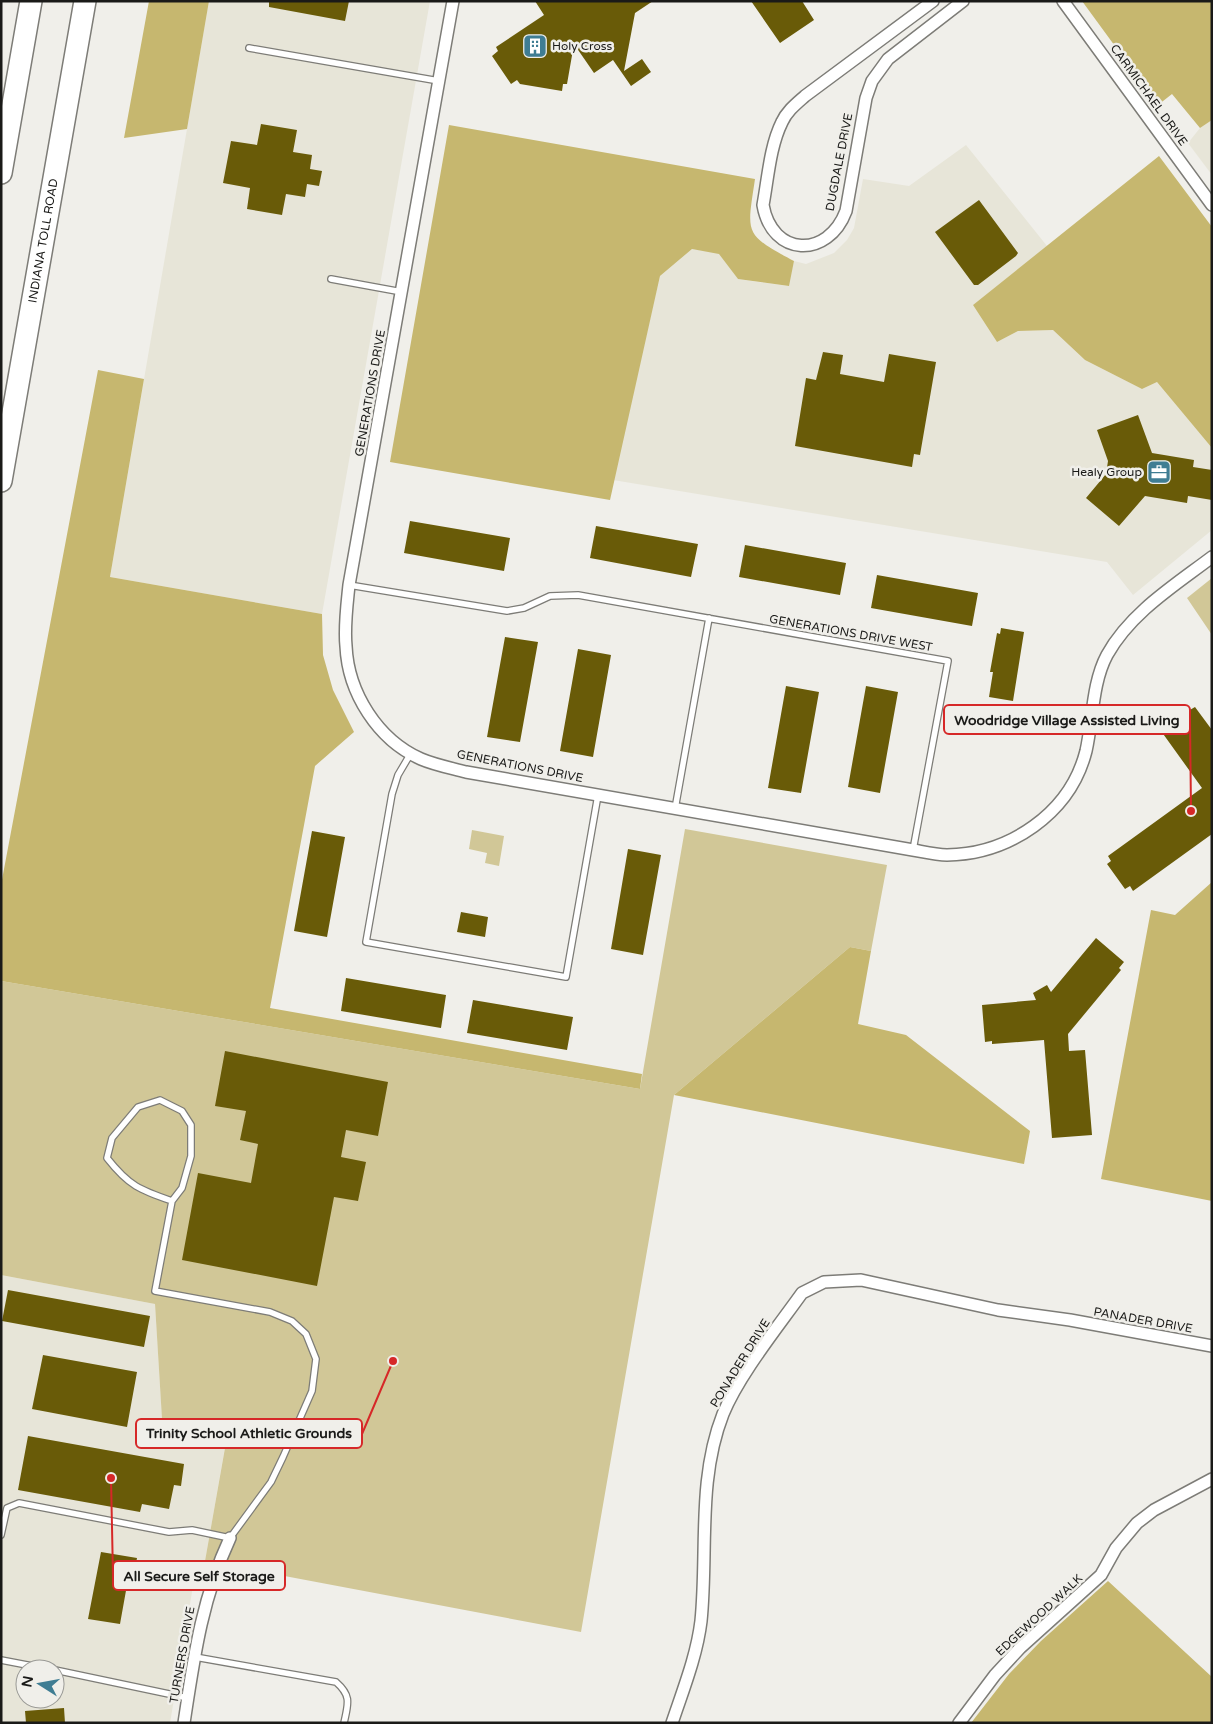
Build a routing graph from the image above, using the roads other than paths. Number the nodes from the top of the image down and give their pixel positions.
1 (32, 1) edge
2 (85, 1) edge
3 (454, 1) edge
4 (933, 1) edge
5 (964, 1) edge
6 (1063, 1) edge
7 (249, 48) dead end
8 (439, 82) junction
9 (1, 173) edge
10 (1212, 205) edge
11 (331, 279) dead end
12 (402, 292) junction
13 (1, 481) edge
14 (1212, 557) edge
15 (349, 585) junction
16 (709, 618) junction
17 (411, 753) junction
18 (598, 795) junction
19 (675, 809) junction
20 (913, 850) junction
21 (172, 1201) junction
22 (1070, 1320) joint
23 (1212, 1346) edge
24 (1212, 1480) edge
25 (1, 1536) edge
26 (230, 1538) junction
27 (195, 1657) junction
28 (1, 1660) edge
29 (15, 1663) edge
30 (65, 1672) edge
31 (188, 1698) junction
32 (184, 1723) edge
33 (344, 1723) edge
34 (672, 1723) edge
35 (959, 1723) edge

1 - 9 highway
2 - 13 highway, INDIANA TOLL ROAD
3 - 8 street, GENERATIONS DRIVE
4 - 5 street, DUGDALE DRIVE
6 - 10 street, CARMICHAEL DRIVE
7 - 8 lane
8 - 12 street, GENERATIONS DRIVE
11 - 12 lane
12 - 15 street, GENERATIONS DRIVE
14 - 20 street, GENERATIONS DRIVE
15 - 16 lane, GENERATIONS DRIVE WEST
15 - 17 street, GENERATIONS DRIVE
16 - 19 lane
16 - 20 lane, GENERATIONS DRIVE WEST
17 - 18 street, GENERATIONS DRIVE
17 - 18 lane
18 - 19 street, GENERATIONS DRIVE
19 - 20 street, GENERATIONS DRIVE
21 - 21 lane
21 - 26 lane
22 - 23 street, PANADER DRIVE
22 - 34 street, PONADER DRIVE
24 - 35 street, EDGEWOOD WALK
25 - 26 lane
26 - 27 street, TURNERS DRIVE
27 - 31 street, TURNERS DRIVE
27 - 33 lane
28 - 29 lane
30 - 31 lane
31 - 32 street, TURNERS DRIVE

